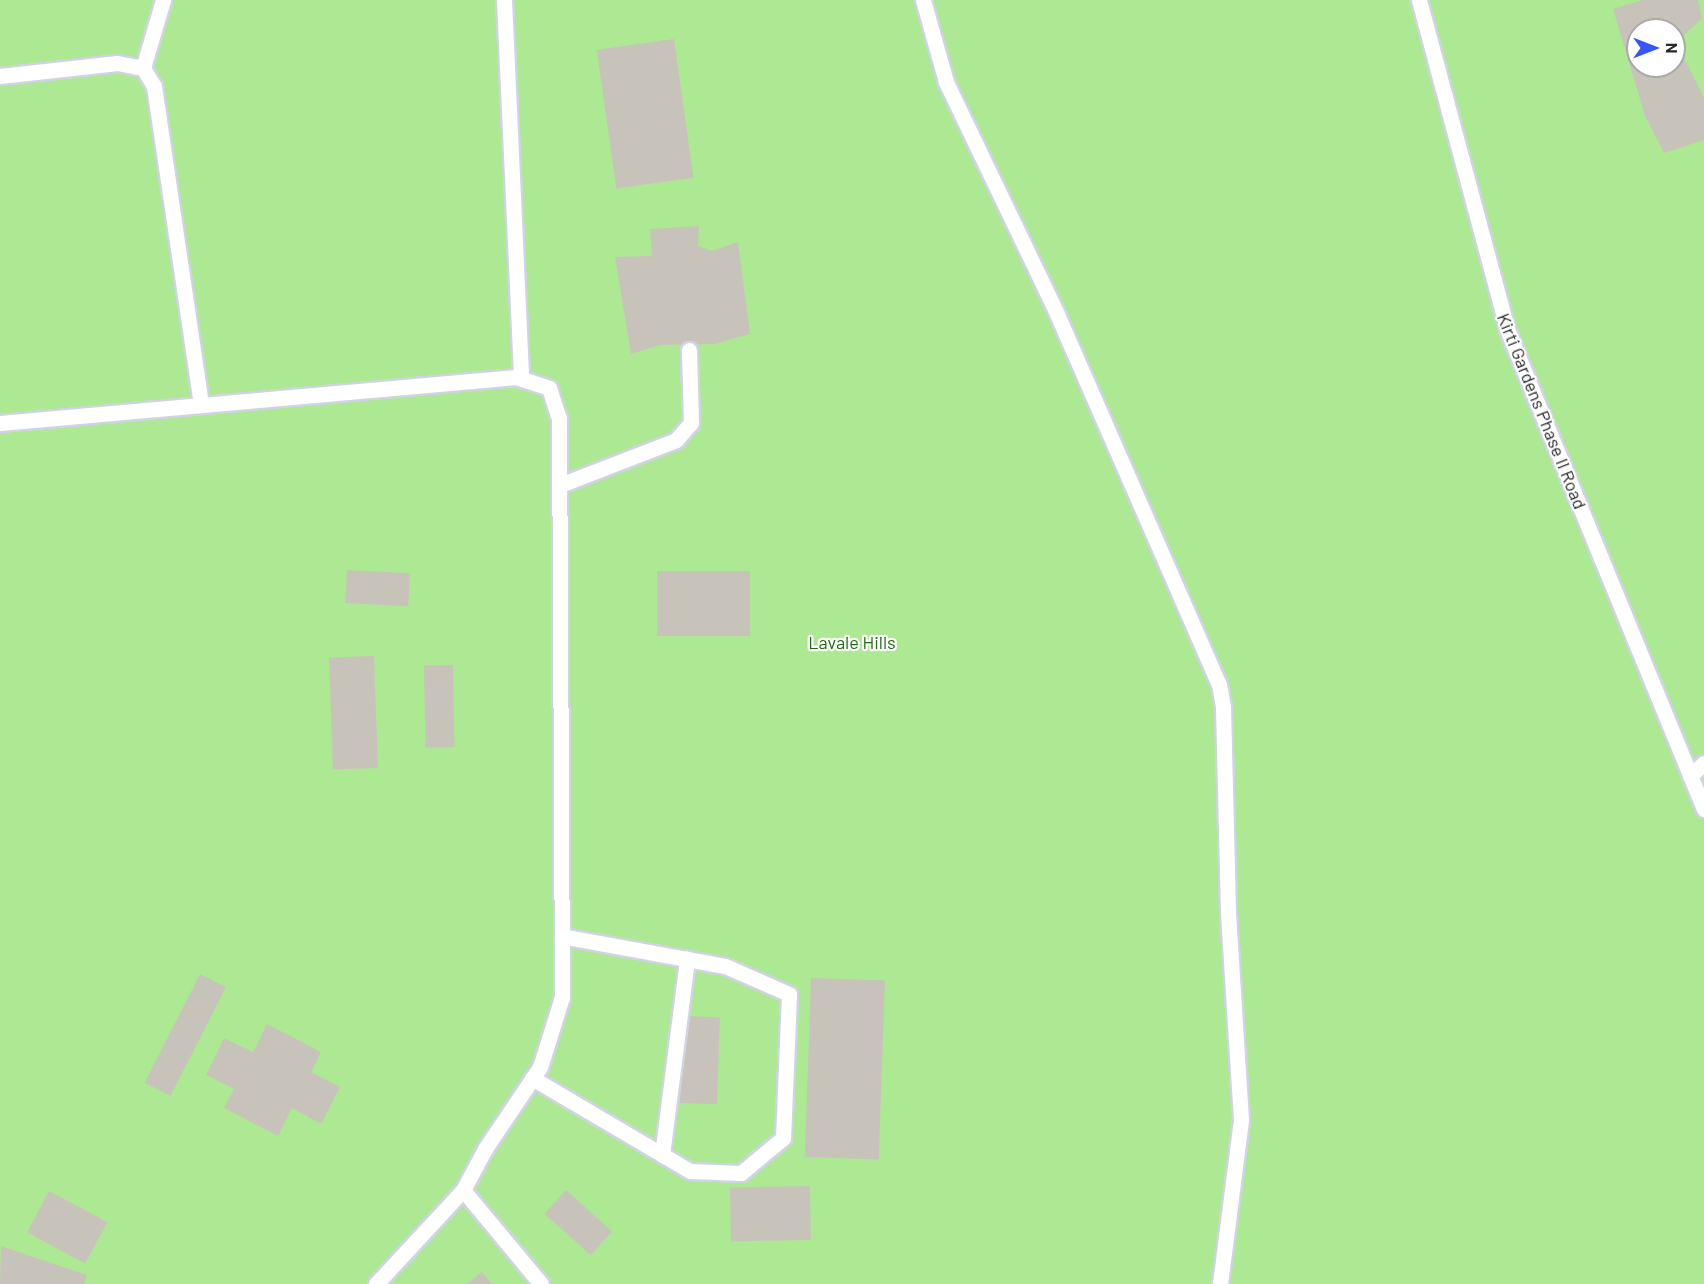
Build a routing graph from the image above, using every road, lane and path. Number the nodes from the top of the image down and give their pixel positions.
1 (163, 0) edge
2 (504, 0) edge
3 (923, 0) edge
4 (1419, 0) edge
5 (143, 68) junction
6 (0, 76) edge
7 (688, 350) dead end
8 (521, 378) junction
9 (201, 405) junction
10 (0, 423) edge
11 (560, 485) junction
12 (1704, 763) edge
13 (1690, 776) junction
14 (1704, 809) edge
15 (562, 936) junction
16 (687, 959) junction
17 (532, 1078) junction
18 (662, 1155) junction
19 (463, 1190) junction
20 (376, 1284) edge
21 (541, 1284) edge
22 (1220, 1284) edge

1 - 5 lane
2 - 8 lane
3 - 22 lane
4 - 13 lane, Kirti Gardens Phase II Road
5 - 6 lane
5 - 9 lane
7 - 11 lane
8 - 9 lane
8 - 11 lane
9 - 10 lane
11 - 15 lane
12 - 13 lane
13 - 14 lane, Kirti Gardens Phase II Road
15 - 16 lane
15 - 17 lane
16 - 18 lane
16 - 18 lane
17 - 18 lane
17 - 19 lane
19 - 20 lane
19 - 21 lane

